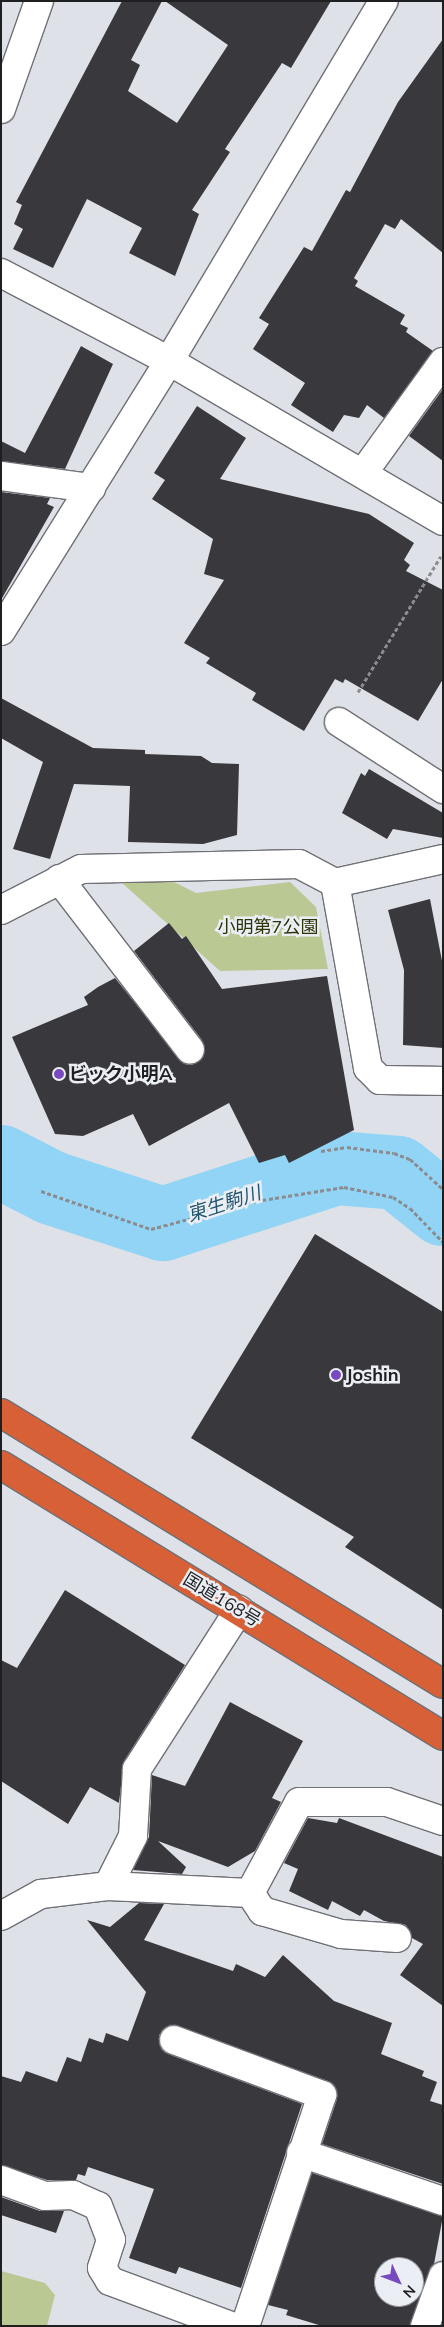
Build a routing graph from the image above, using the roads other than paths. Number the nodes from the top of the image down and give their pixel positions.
1 (40, 1) edge
2 (384, 1) edge
3 (1, 109) edge
4 (1, 273) edge
5 (170, 361) junction
6 (443, 362) edge
7 (363, 473) junction
8 (1, 476) edge
9 (91, 488) junction
10 (443, 521) edge
11 (1, 631) edge
12 (339, 722) road end
13 (443, 788) edge
14 (443, 859) edge
15 (59, 879) junction
16 (335, 884) junction
17 (1, 910) edge
18 (190, 1050) dead end
19 (443, 1081) edge
20 (1, 1413) edge
21 (1, 1465) edge
22 (239, 1610) junction
23 (443, 1684) edge
24 (443, 1736) edge
25 (443, 1821) edge
26 (108, 1886) junction
27 (250, 1893) junction
28 (1, 1916) edge
29 (397, 1938) dead end
30 (174, 2040) dead end
31 (301, 2153) junction
32 (1, 2180) edge
33 (443, 2201) edge
34 (443, 2276) edge
35 (231, 2326) edge
36 (245, 2326) edge
37 (425, 2326) edge

1 - 3 street
2 - 5 street
4 - 5 street
5 - 7 street
5 - 9 street
6 - 7 street
7 - 10 street
8 - 9 street
9 - 11 street
12 - 13 street
14 - 16 street
15 - 16 street
15 - 17 street
15 - 18 street
16 - 19 street
20 - 23 highway
21 - 22 highway, 国道168号
22 - 24 highway, 国道168号
22 - 26 street
25 - 27 street
26 - 27 street
26 - 28 street
27 - 29 street
30 - 31 street
31 - 33 street
31 - 36 street
32 - 35 street
34 - 37 street

